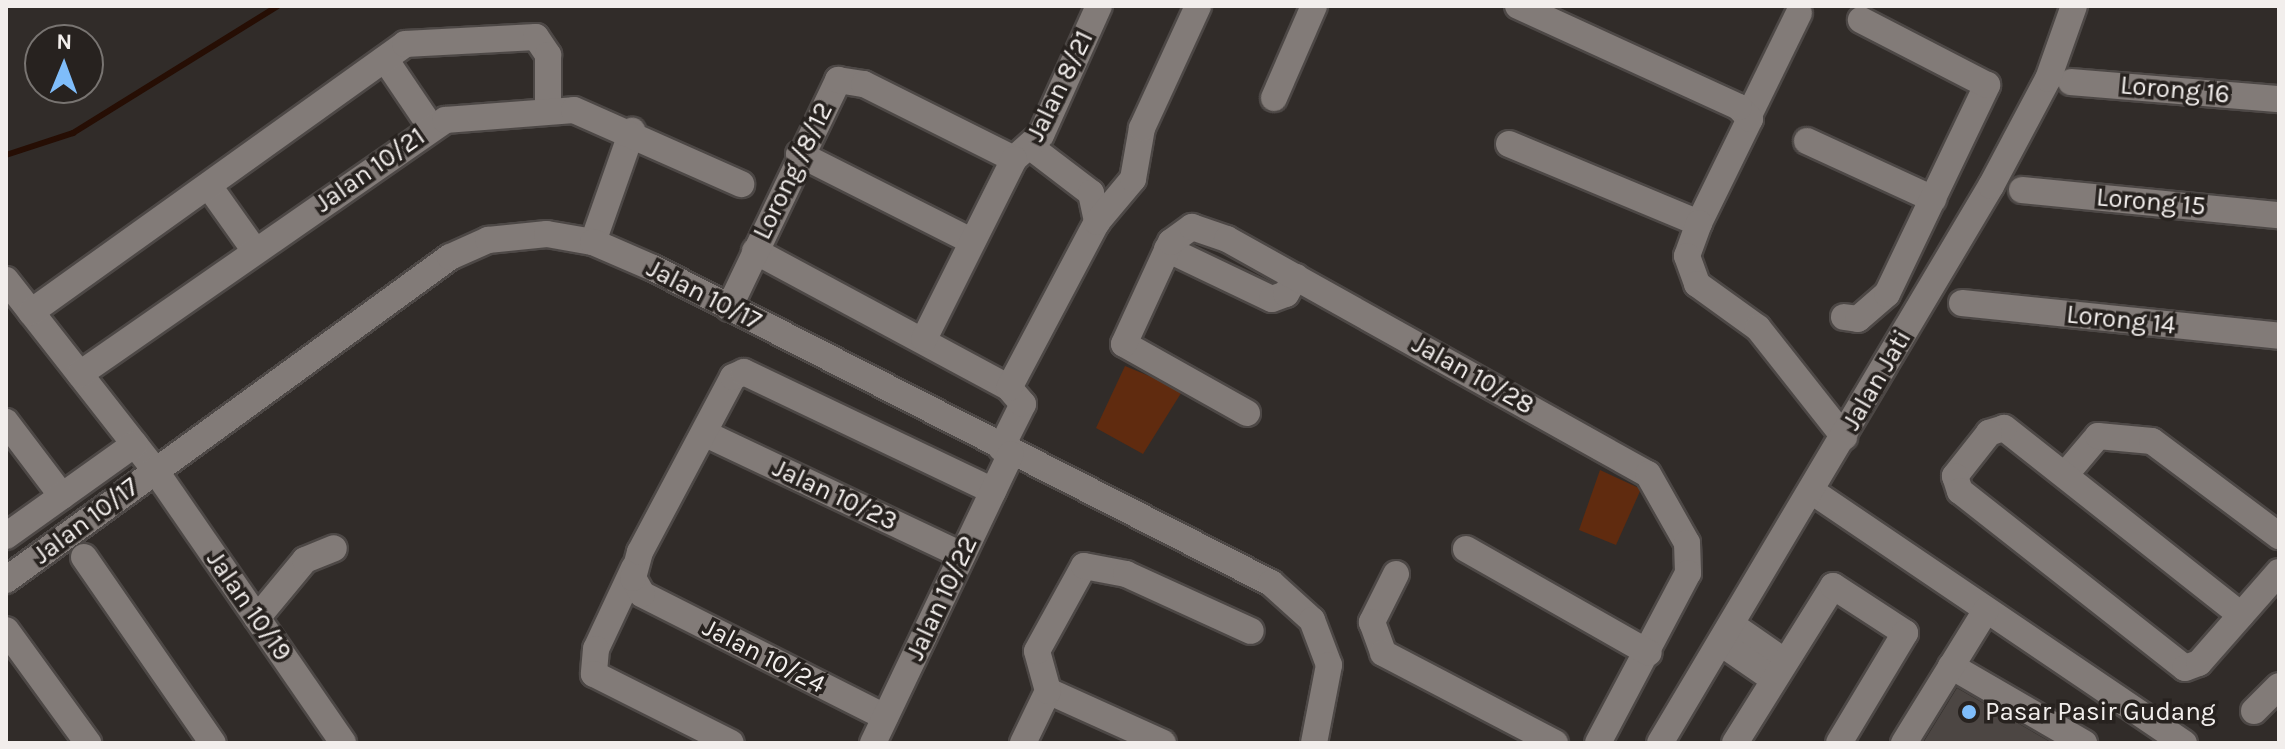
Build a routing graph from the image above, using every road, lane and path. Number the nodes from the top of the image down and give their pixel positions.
1 (1099, 6) edge
2 (1198, 6) edge
3 (1314, 6) edge
4 (1518, 6) edge
5 (2074, 6) edge
6 (1799, 13) dead end
7 (1861, 20) dead end
8 (385, 59) junction
9 (2071, 82) dead end
10 (1274, 98) dead end
11 (2279, 99) edge
12 (548, 110) junction
13 (1750, 113) junction
14 (431, 127) junction
15 (632, 131) junction
16 (1807, 141) dead end
17 (1509, 144) dead end
18 (799, 154) junction
19 (1023, 154) junction
20 (741, 184) dead end
21 (211, 189) junction
22 (2022, 190) dead end
23 (1933, 199) junction
24 (2279, 215) edge
25 (1097, 222) junction
26 (1699, 223) junction
27 (971, 241) junction
28 (593, 242) junction
29 (1167, 249) junction
30 (255, 251) junction
31 (755, 251) junction
32 (1296, 277) junction
33 (6, 280) edge
34 (1962, 303) dead end
35 (729, 308) junction
36 (31, 312) junction
37 (1844, 317) dead end
38 (2279, 336) edge
39 (924, 339) junction
40 (80, 374) junction
41 (1009, 388) junction
42 (1247, 413) dead end
43 (6, 422) edge
44 (708, 435) junction
45 (1844, 437) junction
46 (135, 444) junction
47 (1006, 451) junction
48 (155, 470) junction
49 (2065, 475) junction
50 (993, 491) junction
51 (1813, 492) junction
52 (62, 496) junction
53 (6, 536) edge
54 (2279, 536) edge
55 (334, 548) dead end
56 (1466, 549) dead end
57 (962, 555) junction
58 (84, 557) dead end
59 (634, 568) junction
60 (2279, 572) edge
61 (1396, 574) dead end
62 (6, 580) edge
63 (1986, 610) junction
64 (2241, 615) junction
65 (257, 618) junction
66 (6, 630) edge
67 (1251, 631) dead end
68 (1726, 634) junction
69 (1649, 653) junction
70 (1951, 666) junction
71 (1778, 670) junction
72 (2279, 686) edge
73 (1048, 691) junction
74 (2254, 711) dead end
75 (885, 717) junction
76 (88, 743) edge
77 (213, 743) edge
78 (343, 743) edge
79 (731, 743) edge
80 (873, 743) edge
81 (1023, 743) edge
82 (1163, 743) edge
83 (1314, 743) edge
84 (1555, 743) edge
85 (1598, 743) edge
86 (1660, 743) edge
87 (1735, 743) edge
88 (1839, 743) edge
89 (1904, 743) edge
90 (2084, 743) edge
91 (2184, 743) edge

1 - 19 street, Jalan 8/21
2 - 25 street
3 - 10 street
4 - 13 street
5 - 45 street, Jalan Jati
6 - 13 street
7 - 23 street
8 - 12 street
8 - 14 street
8 - 21 street
9 - 11 street, Lorong 16
12 - 14 street, Jalan 10/21
12 - 15 street, Jalan 10/21
13 - 26 street
14 - 30 street, Jalan 10/21
15 - 20 street, Jalan 10/21
15 - 28 street
16 - 23 street
17 - 26 street
18 - 19 street, Lorong /8/12
18 - 27 street
18 - 31 street, Lorong /8/12
19 - 25 street
19 - 27 street, Jalan 8/21
21 - 30 street
21 - 36 street
22 - 24 street, Lorong 15
23 - 37 street
25 - 41 street
26 - 45 street
27 - 39 street, Jalan 8/21
28 - 35 street, Jalan 10/17
28 - 48 street, Jalan 10/17
29 - 32 street
29 - 32 street, Jalan 10/28
29 - 42 street
30 - 40 street, Jalan 10/21
31 - 35 street, Lorong /8/12
31 - 39 street
32 - 69 street, Jalan 10/28
33 - 36 street, Jalan 10/19
34 - 38 street, Lorong 14
35 - 47 street, Jalan 10/17
36 - 40 street, Jalan 10/19
39 - 41 street
40 - 46 street, Jalan 10/19
41 - 47 street
43 - 52 street
44 - 50 street
44 - 57 street, Jalan 10/23
44 - 59 street
45 - 51 street, Jalan Jati
46 - 48 street, Jalan 10/19
46 - 52 street
47 - 50 street, Jalan 10/22
47 - 83 street, Jalan 10/17
48 - 62 street, Jalan 10/17
48 - 65 street, Jalan 10/19
49 - 54 street
49 - 64 street
49 - 64 street
50 - 57 street, Jalan 10/22
51 - 63 street
51 - 68 street, Jalan Jati
52 - 53 street
55 - 65 street
56 - 69 street
57 - 75 street, Jalan 10/22
58 - 77 street
59 - 75 street, Jalan 10/24
59 - 79 street
60 - 64 street
61 - 84 street
63 - 70 street
63 - 91 street
65 - 78 street, Jalan 10/19
66 - 76 street
67 - 73 street
68 - 71 street
68 - 86 street, Jalan Jati
69 - 85 street
70 - 89 street
70 - 90 street
71 - 87 street
71 - 88 street
72 - 74 street
73 - 81 street
73 - 82 street
75 - 80 street, Jalan 10/22

